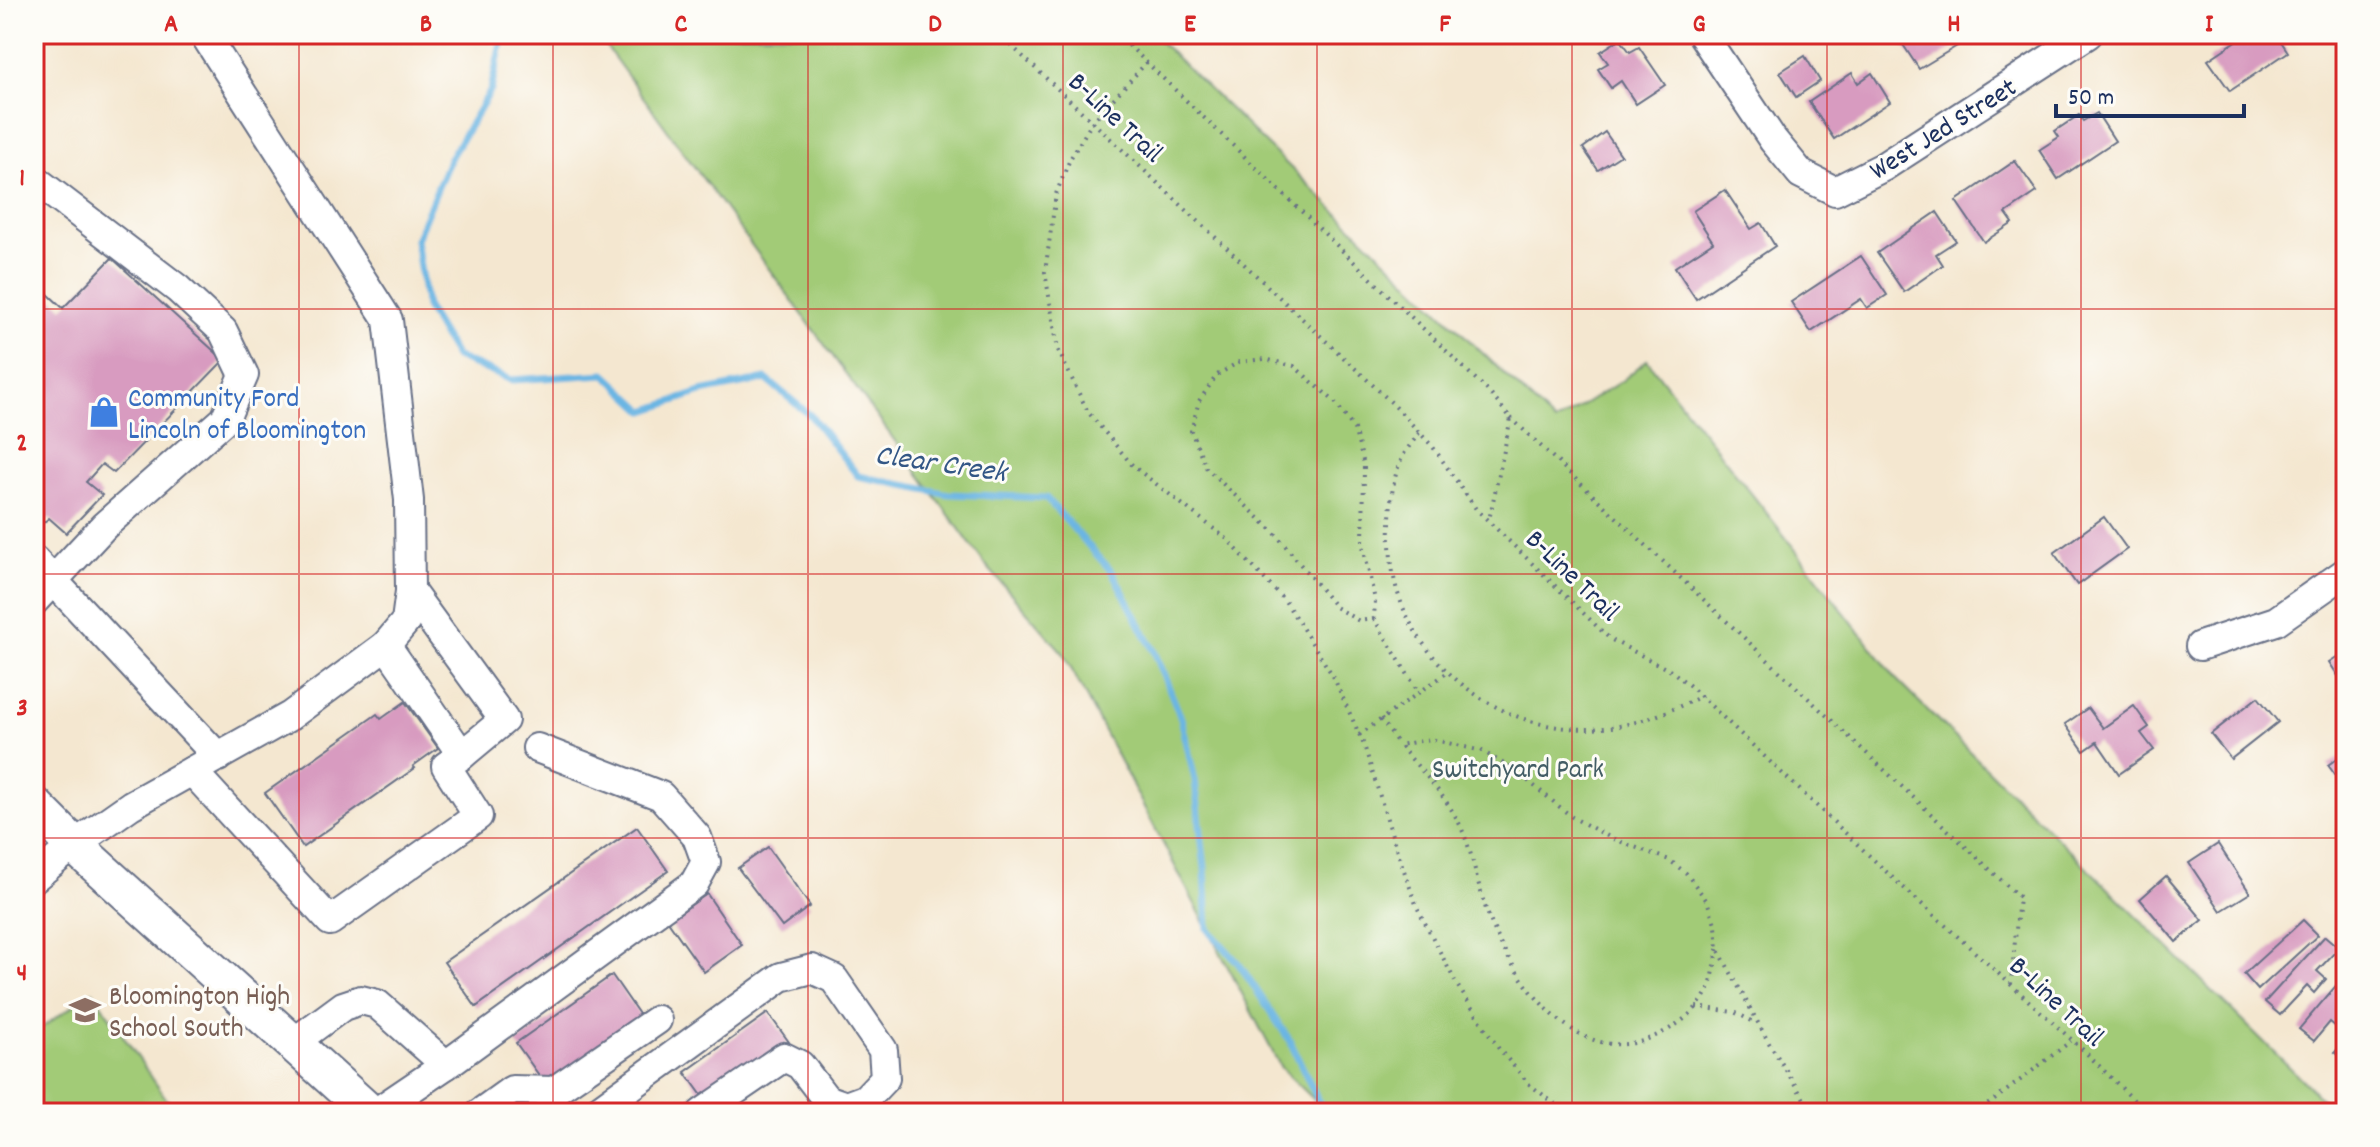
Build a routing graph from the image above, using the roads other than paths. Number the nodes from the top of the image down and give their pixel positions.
1 (204, 34) edge
2 (1702, 34) edge
3 (2088, 34) edge
4 (34, 179) edge
5 (34, 560) edge
6 (2346, 572) edge
7 (55, 580) junction
8 (410, 591) junction
9 (34, 601) edge
10 (386, 645) junction
11 (2200, 646) dead end
12 (537, 748) dead end
13 (462, 755) junction
14 (218, 757) junction
15 (192, 771) junction
16 (34, 805) edge
17 (74, 845) junction
18 (34, 878) edge
19 (657, 1020) dead end
20 (293, 1043) junction
21 (446, 1065) junction
22 (373, 1113) edge
23 (480, 1113) edge
24 (594, 1113) edge
25 (702, 1113) edge

1 - 8 street
2 - 3 street, West Jed Street
4 - 7 street
5 - 7 street
6 - 11 street
7 - 9 street
7 - 14 street
8 - 10 street
8 - 13 street
10 - 13 street
10 - 14 street
12 - 21 street
13 - 15 street
14 - 15 street
15 - 17 street
16 - 17 main road
17 - 18 street
17 - 20 main road
19 - 23 street
20 - 21 street
20 - 22 main road
21 - 22 street
24 - 25 street

